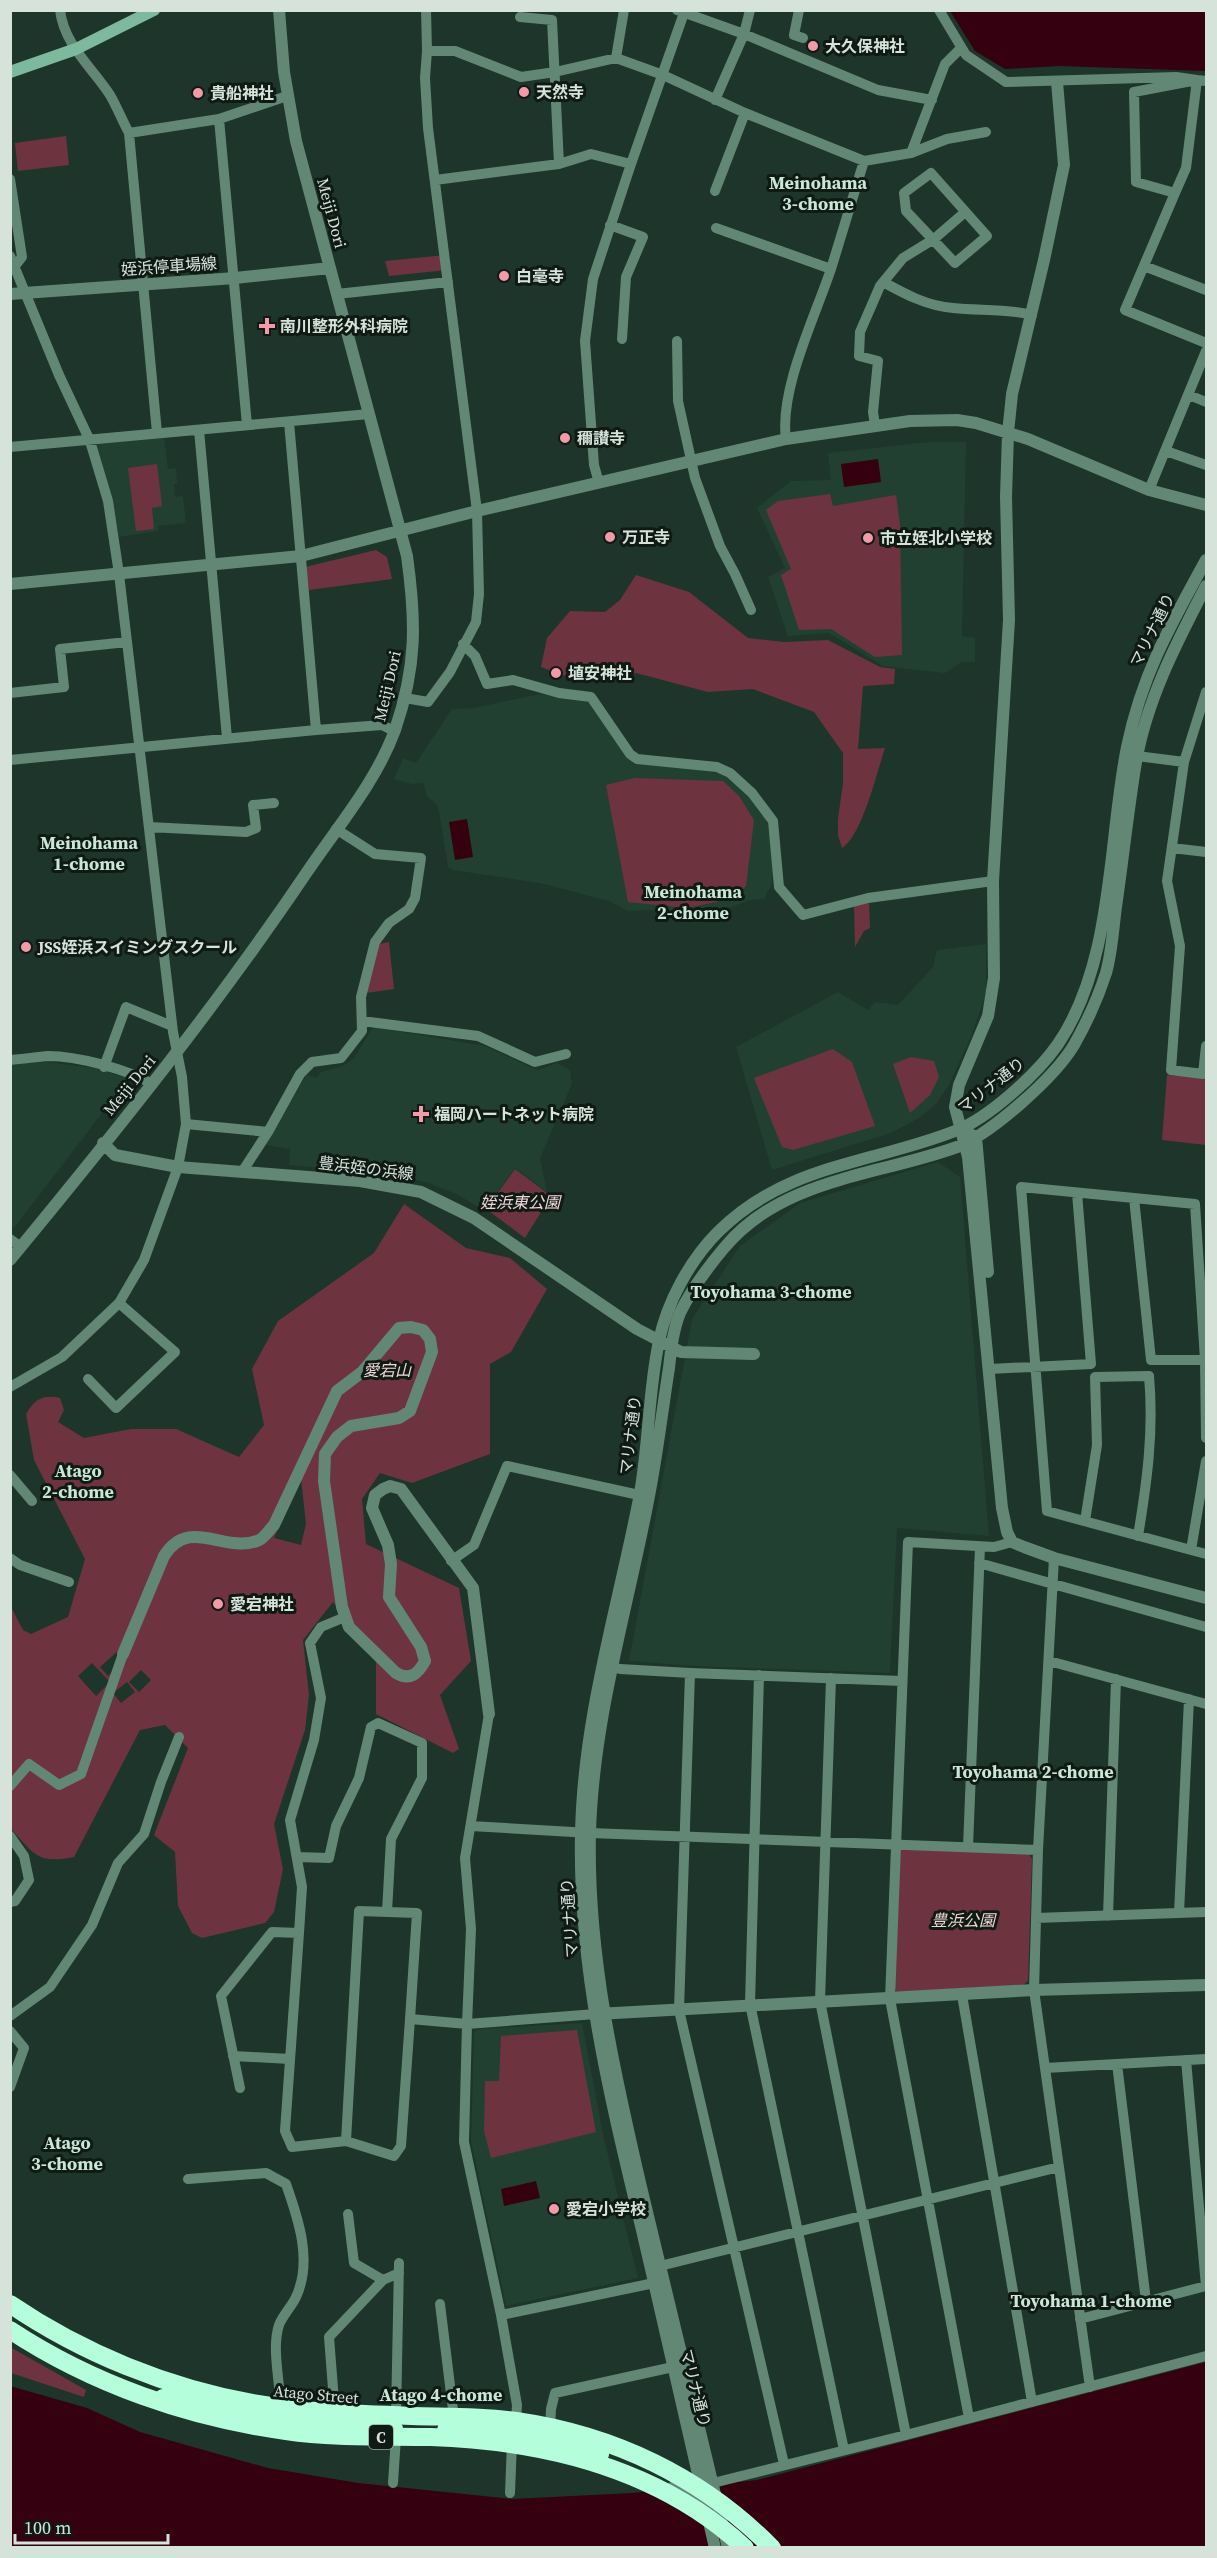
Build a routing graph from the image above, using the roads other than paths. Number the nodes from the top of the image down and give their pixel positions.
1 (60, 10) edge
2 (279, 10) edge
3 (426, 10) edge
4 (624, 10) edge
5 (750, 10) edge
6 (799, 10) edge
7 (939, 10) edge
8 (152, 11) edge
9 (682, 11) edge
10 (520, 17) dead end
11 (744, 34) junction
12 (803, 38) dead end
13 (961, 48) junction
14 (76, 49) junction
15 (427, 51) junction
16 (616, 58) junction
17 (10, 72) edge
18 (555, 72) junction
19 (663, 75) junction
20 (1202, 80) edge
21 (1057, 82) junction
22 (287, 96) junction
23 (715, 100) junction
24 (932, 100) junction
25 (745, 114) junction
26 (219, 119) junction
27 (986, 132) dead end
28 (129, 133) junction
29 (911, 153) junction
30 (864, 161) junction
31 (560, 164) junction
32 (631, 164) junction
33 (10, 179) edge
34 (435, 180) junction
35 (716, 191) dead end
36 (1175, 194) junction
37 (964, 213) junction
38 (610, 225) junction
39 (716, 228) dead end
40 (934, 239) junction
41 (10, 255) edge
42 (15, 266) junction
43 (1144, 266) junction
44 (330, 268) junction
45 (831, 269) junction
46 (235, 278) junction
47 (448, 282) junction
48 (883, 282) junction
49 (143, 284) junction
50 (1206, 290) edge
51 (26, 293) junction
52 (10, 294) edge
53 (337, 294) junction
54 (1032, 315) junction
55 (622, 339) dead end
56 (677, 341) dead end
57 (1206, 343) edge
58 (1206, 351) edge
59 (1189, 395) junction
60 (1206, 402) edge
61 (369, 414) junction
62 (289, 422) junction
63 (248, 425) junction
64 (874, 425) junction
65 (199, 430) junction
66 (1008, 432) junction
67 (157, 433) junction
68 (786, 439) junction
69 (90, 441) junction
70 (10, 447) edge
71 (1166, 451) junction
72 (692, 461) junction
73 (1206, 465) edge
74 (599, 483) junction
75 (1149, 490) junction
76 (1206, 506) edge
77 (477, 511) junction
78 (401, 531) junction
79 (301, 556) junction
80 (1206, 560) edge
81 (212, 565) junction
82 (119, 574) junction
83 (10, 584) edge
84 (1206, 586) edge
85 (751, 610) dead end
86 (127, 642) junction
87 (463, 644) junction
88 (10, 693) edge
89 (405, 698) junction
90 (1205, 700) edge
91 (316, 730) junction
92 (394, 731) junction
93 (227, 738) junction
94 (140, 746) junction
95 (1132, 753) junction
96 (10, 760) edge
97 (1184, 762) junction
98 (274, 803) dead end
99 (149, 827) junction
100 (336, 829) junction
101 (1172, 848) junction
102 (1206, 852) edge
103 (993, 881) junction
104 (362, 1021) junction
105 (172, 1026) junction
106 (1206, 1046) edge
107 (176, 1054) junction
108 (566, 1054) dead end
109 (10, 1060) edge
110 (104, 1067) junction
111 (152, 1084) junction
112 (186, 1124) junction
113 (962, 1129) junction
114 (268, 1132) junction
115 (975, 1137) junction
116 (103, 1143) junction
117 (963, 1145) junction
118 (178, 1167) junction
119 (242, 1172) junction
120 (1077, 1192) junction
121 (1134, 1198) junction
122 (10, 1239) edge
123 (21, 1247) junction
124 (10, 1260) edge
125 (119, 1303) junction
126 (658, 1341) junction
127 (672, 1348) junction
128 (754, 1354) dead end
129 (1206, 1360) edge
130 (1035, 1366) junction
131 (993, 1369) junction
132 (88, 1379) dead end
133 (10, 1387) edge
134 (1206, 1392) edge
135 (1206, 1438) edge
136 (1206, 1461) edge
137 (10, 1475) edge
138 (639, 1495) junction
139 (32, 1501) dead end
140 (1085, 1521) junction
141 (1138, 1536) junction
142 (1012, 1542) junction
143 (980, 1546) junction
144 (1191, 1550) junction
145 (1206, 1554) edge
146 (10, 1558) edge
147 (1054, 1558) junction
148 (451, 1561) junction
149 (979, 1563) junction
150 (69, 1582) dead end
151 (1053, 1584) junction
152 (1206, 1593) edge
153 (1206, 1598) edge
154 (345, 1617) junction
155 (1206, 1627) edge
156 (123, 1654) joint
157 (1049, 1661) junction
158 (606, 1666) junction
159 (690, 1673) junction
160 (759, 1675) junction
161 (831, 1678) junction
162 (1116, 1679) junction
163 (902, 1681) junction
164 (1189, 1699) junction
165 (1206, 1704) edge
166 (489, 1714) joint
167 (179, 1737) dead end
168 (10, 1786) edge
169 (471, 1826) junction
170 (585, 1833) junction
171 (10, 1836) edge
172 (685, 1836) junction
173 (755, 1839) junction
174 (825, 1843) junction
175 (895, 1843) junction
176 (968, 1847) junction
177 (1038, 1850) junction
178 (298, 1857) junction
179 (10, 1902) edge
180 (387, 1912) junction
181 (1206, 1912) edge
182 (1179, 1913) junction
183 (1108, 1916) junction
184 (1036, 1918) junction
185 (299, 1933) junction
186 (1206, 1985) edge
187 (1034, 1990) junction
188 (962, 1995) junction
189 (890, 1999) junction
190 (820, 2001) junction
191 (750, 2004) junction
192 (679, 2010) junction
193 (600, 2013) junction
194 (10, 2016) edge
195 (410, 2019) junction
196 (467, 2024) junction
197 (10, 2031) edge
198 (233, 2056) junction
199 (290, 2058) junction
200 (1206, 2060) edge
201 (1186, 2061) junction
202 (1117, 2064) junction
203 (1045, 2067) junction
204 (10, 2088) edge
205 (240, 2088) dead end
206 (346, 2141) junction
207 (1059, 2167) junction
208 (188, 2179) dead end
209 (994, 2184) junction
210 (928, 2200) junction
211 (348, 2214) dead end
212 (863, 2217) junction
213 (798, 2233) junction
214 (734, 2247) junction
215 (655, 2267) junction
216 (383, 2280) junction
217 (654, 2283) junction
218 (1146, 2301) junction
219 (10, 2303) edge
220 (440, 2304) dead end
221 (501, 2315) junction
222 (1080, 2319) junction
223 (10, 2332) edge
224 (1206, 2356) edge
225 (673, 2367) junction
226 (1090, 2387) junction
227 (144, 2396) junction
228 (1032, 2402) junction
229 (280, 2409) junction
230 (335, 2414) junction
231 (396, 2416) junction
232 (454, 2418) junction
233 (969, 2418) junction
234 (516, 2421) junction
235 (550, 2429) junction
236 (906, 2435) junction
237 (396, 2438) junction
238 (512, 2442) junction
239 (844, 2450) junction
240 (784, 2464) junction
241 (393, 2483) dead end
242 (707, 2491) junction
243 (510, 2493) dead end
244 (715, 2547) edge
245 (728, 2547) edge
246 (745, 2547) edge
247 (754, 2547) edge
248 (772, 2547) edge

1 - 14 street
2 - 22 street, Meiji Dori
3 - 15 street
4 - 16 street
5 - 11 street
6 - 12 street
7 - 13 street
8 - 14 main road
9 - 11 street
9 - 19 street
10 - 18 street
11 - 23 street
11 - 24 street
13 - 21 street
13 - 24 street
14 - 17 main road
14 - 28 street
15 - 18 street
15 - 34 street
16 - 18 street
16 - 19 street
18 - 31 street
19 - 23 street
19 - 32 street
20 - 21 street
20 - 36 street
20 - 36 street
21 - 54 street
22 - 26 street
22 - 44 street, Meiji Dori
23 - 25 street
24 - 29 street
25 - 30 street
25 - 35 street
26 - 28 street
26 - 46 street
27 - 29 street
28 - 49 street
29 - 30 street
30 - 45 street
31 - 32 street
31 - 34 street
32 - 38 street
33 - 42 street
34 - 47 street
36 - 43 street
37 - 40 street
37 - 40 street
37 - 40 street
38 - 55 street
38 - 74 street
39 - 45 street
40 - 48 street
41 - 42 street
42 - 51 street
43 - 50 street
43 - 57 street
44 - 46 street, 姪浜停車場線
44 - 53 street, Meiji Dori
45 - 68 street
46 - 49 street, 姪浜停車場線
46 - 63 street
47 - 53 street
47 - 77 street
48 - 54 street
48 - 64 street
49 - 51 street, 姪浜停車場線
49 - 67 street
51 - 52 street, 姪浜停車場線
51 - 69 street
53 - 61 street, Meiji Dori
54 - 66 street
56 - 72 street
58 - 59 street
59 - 60 street
59 - 71 street
61 - 62 street
61 - 78 street, Meiji Dori
62 - 63 street
62 - 79 street
63 - 65 street
64 - 66 street
64 - 68 street
65 - 67 street
65 - 81 street
66 - 75 street
66 - 103 street
67 - 69 street
68 - 72 street
69 - 70 street
69 - 82 street
71 - 73 street
71 - 75 street
72 - 74 street
72 - 85 street
74 - 77 street
75 - 76 street
77 - 78 street
77 - 87 street
78 - 79 street
78 - 89 street, Meiji Dori
79 - 81 street
79 - 91 street
80 - 95 street, マリナ通り
81 - 82 street
81 - 93 street
82 - 83 street
82 - 86 street
84 - 95 street, マリナ通り
86 - 88 street
86 - 94 street
87 - 89 street
87 - 103 street
89 - 92 street, Meiji Dori
90 - 97 street
91 - 92 street
91 - 93 street
92 - 100 street, Meiji Dori
93 - 94 street
94 - 96 street
94 - 99 street
95 - 97 street
95 - 113 street, マリナ通り
95 - 115 street, マリナ通り
97 - 101 street
98 - 99 street
99 - 105 street
100 - 104 street
100 - 107 street, Meiji Dori
101 - 102 street
101 - 106 street
103 - 113 street
104 - 108 street
104 - 114 street
105 - 107 street
105 - 110 street
107 - 111 street, Meiji Dori
107 - 112 street
109 - 110 street
110 - 111 street
111 - 116 street, Meiji Dori
112 - 114 street
112 - 118 street
113 - 115 street
113 - 117 street
113 - 126 street, マリナ通り
114 - 119 street
115 - 117 street, マリナ通り
115 - 131 street
116 - 118 street, 豊浜姪の浜線
116 - 123 street, Meiji Dori
117 - 127 street, マリナ通り
117 - 131 street
118 - 119 street, 豊浜姪の浜線
118 - 125 street
119 - 126 street, 豊浜姪の浜線
120 - 121 street
120 - 130 street
120 - 130 street
121 - 129 street
121 - 129 street
122 - 123 street
123 - 124 street, Meiji Dori
125 - 132 street
125 - 133 street
126 - 127 street, 豊浜姪の浜線
126 - 138 street, マリナ通り
127 - 128 street, 豊浜姪の浜線
127 - 158 street, マリナ通り
129 - 134 street
130 - 131 street
130 - 140 street
131 - 142 street
131 - 152 street
134 - 135 street
136 - 144 street
137 - 139 street
138 - 148 street
138 - 158 street, マリナ通り
140 - 141 street
140 - 141 street
141 - 144 street
142 - 143 street
142 - 147 street
143 - 149 street
143 - 163 street
144 - 145 street
146 - 150 street
147 - 151 street
147 - 153 street
148 - 154 street
148 - 166 street
149 - 151 street
149 - 176 street
151 - 155 street
151 - 157 street
154 - 156 street
154 - 178 street
156 - 168 street
157 - 162 street
157 - 177 street
158 - 159 street
158 - 170 street, マリナ通り
159 - 160 street
159 - 172 street
160 - 161 street
160 - 173 street
161 - 163 street
161 - 174 street
162 - 164 street
162 - 183 street
163 - 175 street
164 - 165 street
164 - 182 street
166 - 169 street
167 - 194 street
169 - 170 street
169 - 196 street
170 - 172 street
170 - 193 street, マリナ通り
171 - 179 street
172 - 173 street
172 - 192 street
173 - 174 street
173 - 191 street
174 - 175 street
174 - 190 street
175 - 176 street
175 - 189 street
176 - 177 street
177 - 184 street
178 - 180 street
178 - 185 street
180 - 195 street
180 - 206 street
181 - 182 street
182 - 183 street
183 - 184 street
184 - 187 street
185 - 198 street
185 - 199 street
186 - 187 street
187 - 188 street
187 - 203 street
188 - 189 street
188 - 209 street
189 - 190 street
189 - 210 street
190 - 191 street
190 - 212 street
191 - 192 street
191 - 213 street
192 - 193 street
192 - 214 street
193 - 196 street
193 - 215 street, マリナ通り
195 - 196 street
195 - 206 street
196 - 221 street
197 - 204 street
198 - 199 street
198 - 205 street
199 - 206 street
200 - 201 street
201 - 202 street
201 - 218 street
202 - 203 street
202 - 218 street
203 - 207 street
207 - 209 street
207 - 222 street
208 - 229 street
209 - 210 street
209 - 228 street
210 - 212 street
210 - 233 street
211 - 216 street
212 - 213 street
212 - 236 street
213 - 214 street
213 - 239 street
214 - 215 street
214 - 240 street
215 - 217 street, マリナ通り
215 - 242 street, マリナ通り
216 - 230 street
216 - 231 street
217 - 221 street
217 - 225 street, マリナ通り
218 - 222 street
219 - 229 street, Atago Street
219 - 248 highway, C, bridge
220 - 232 street
221 - 234 street
222 - 226 street
223 - 227 street
223 - 246 highway, C, bridge
224 - 226 street
225 - 235 street
225 - 242 street, マリナ通り
226 - 228 street
227 - 237 street
227 - 247 highway, C
228 - 233 street
229 - 230 street, Atago Street
230 - 231 street, Atago Street
231 - 232 street, Atago Street
232 - 234 street, Atago Street
233 - 236 street
234 - 235 street, Atago Street
235 - 242 street, Atago Street
236 - 239 street
237 - 238 street
237 - 241 street
238 - 242 street
238 - 243 street
239 - 240 street
240 - 242 street
242 - 244 street, マリナ通り
242 - 245 street, マリナ通り, bridge

